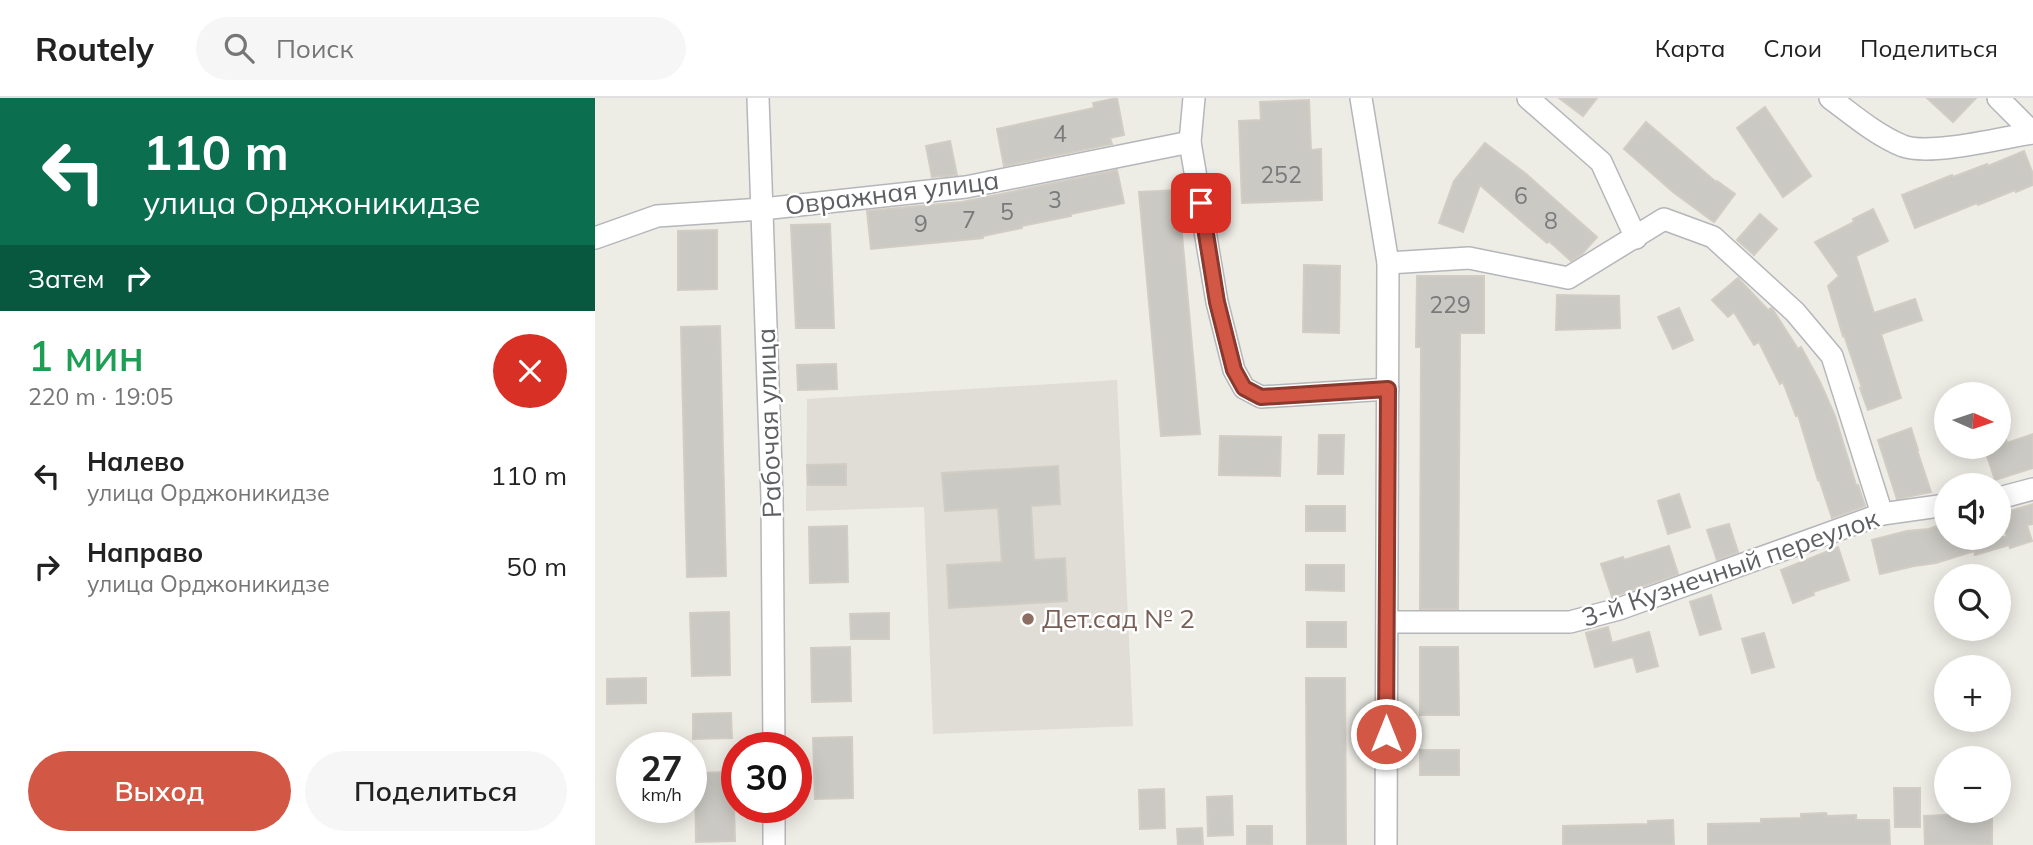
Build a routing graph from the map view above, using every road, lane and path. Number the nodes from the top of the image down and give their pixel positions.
1 (758, 98) edge
2 (1194, 98) edge
3 (1361, 98) edge
4 (1528, 98) edge
5 (1830, 98) edge
6 (1998, 98) edge
7 (2032, 133) edge
8 (1190, 142) junction
9 (762, 209) junction
10 (595, 238) edge
11 (1636, 238) junction
12 (1388, 263) junction
13 (1388, 389) junction
14 (2033, 489) edge
15 (2011, 495) edge
16 (1934, 507) edge
17 (1882, 514) junction
18 (1387, 622) junction
19 (773, 732) edge
20 (774, 823) edge
21 (774, 845) edge
22 (1386, 845) edge

1 - 9 street, Рабочая улица
2 - 8 street
3 - 12 street
4 - 11 street
5 - 7 street
6 - 7 street
8 - 9 street, Овражная улица
8 - 13 street
9 - 10 street, Овражная улица
9 - 19 street, Рабочая улица
11 - 12 street
11 - 17 street
12 - 13 street
13 - 18 street
14 - 15 street
16 - 17 street, 3-й Кузнечный переулок
17 - 18 street, 3-й Кузнечный переулок
18 - 22 street
20 - 21 street

